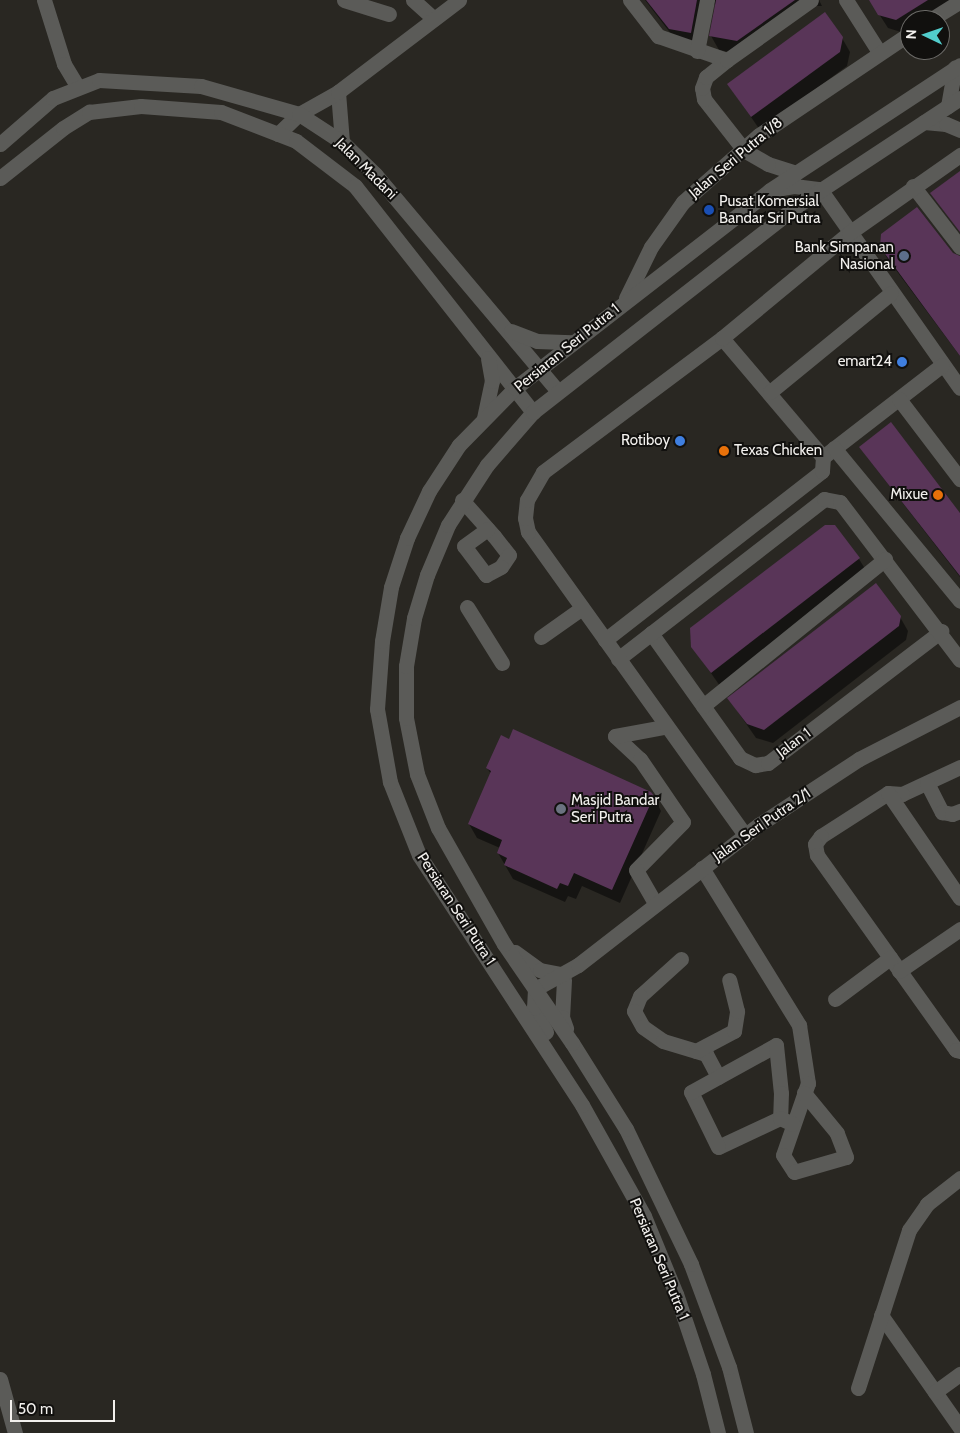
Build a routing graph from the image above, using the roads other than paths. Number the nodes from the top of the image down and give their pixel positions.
1 (44, 0) edge
2 (344, 0) edge
3 (413, 0) edge
4 (459, 0) edge
5 (630, 0) edge
6 (707, 0) edge
7 (811, 0) edge
8 (846, 0) edge
9 (960, 1) edge
10 (946, 10) edge
11 (389, 14) dead end
12 (434, 19) junction
13 (900, 39) edge
14 (697, 51) junction
15 (879, 52) junction
16 (727, 60) junction
17 (958, 66) edge
18 (77, 86) junction
19 (338, 92) junction
20 (954, 102) edge
21 (299, 114) junction
22 (924, 122) junction
23 (960, 125) edge
24 (960, 130) edge
25 (278, 134) junction
26 (4, 140) edge
27 (342, 142) junction
28 (744, 150) junction
29 (960, 155) edge
30 (26, 157) junction
31 (796, 172) junction
32 (0, 178) edge
33 (914, 186) junction
34 (820, 189) junction
35 (770, 190) junction
36 (795, 207) junction
37 (836, 212) junction
38 (849, 233) junction
39 (960, 247) edge
40 (891, 293) junction
41 (624, 302) junction
42 (508, 329) junction
43 (722, 338) junction
44 (571, 342) junction
45 (485, 350) junction
46 (942, 365) junction
47 (539, 366) junction
48 (515, 388) junction
49 (960, 388) edge
50 (557, 390) junction
51 (770, 392) junction
52 (899, 399) junction
53 (532, 412) junction
54 (482, 421) junction
55 (828, 453) junction
56 (960, 479) edge
57 (462, 500) junction
58 (487, 529) dead end
59 (885, 559) junction
60 (960, 601) edge
61 (467, 606) dead end
62 (582, 608) junction
63 (941, 631) junction
64 (651, 634) junction
65 (541, 637) dead end
66 (605, 640) junction
67 (618, 659) junction
68 (960, 660) edge
69 (502, 663) dead end
70 (703, 706) junction
71 (960, 707) edge
72 (664, 726) junction
73 (960, 767) edge
74 (927, 783) junction
75 (888, 793) junction
76 (960, 811) edge
77 (745, 835) junction
78 (702, 868) junction
79 (960, 898) edge
80 (655, 903) junction
81 (960, 929) edge
82 (474, 938) junction
83 (504, 944) junction
84 (681, 960) dead end
85 (894, 965) junction
86 (562, 977) junction
87 (729, 980) dead end
88 (537, 995) junction
89 (835, 999) dead end
90 (572, 1042) junction
91 (696, 1051) junction
92 (960, 1051) edge
93 (718, 1077) junction
94 (804, 1093) junction
95 (582, 1104) junction
96 (787, 1121) junction
97 (957, 1186) edge
98 (881, 1315) junction
99 (960, 1374) edge
100 (1, 1386) edge
101 (858, 1388) dead end
102 (935, 1392) junction
103 (960, 1428) edge
104 (15, 1433) edge
105 (718, 1433) edge
106 (746, 1433) edge

1 - 18 street
2 - 11 street
3 - 12 street
4 - 12 street
5 - 14 street
6 - 14 street
7 - 16 street
8 - 15 street
9 - 10 street
12 - 19 street
13 - 15 street, Jalan Seri Putra 1/8
14 - 16 street
15 - 28 street, Jalan Seri Putra 1/8
16 - 28 street
17 - 20 street
17 - 31 street, Persiaran Seri Putra 1
18 - 21 street, Jalan Madani
18 - 26 street, Jalan Madani
19 - 21 street
19 - 27 street
20 - 22 street, Persiaran Seri Putra 1
20 - 23 street
21 - 25 street
21 - 27 street, Jalan Madani
22 - 24 street
22 - 34 street, Persiaran Seri Putra 1
25 - 30 street, Jalan Madani
25 - 45 street, Jalan Madani
26 - 30 street
27 - 42 street, Jalan Madani
28 - 31 street
28 - 41 street, Jalan Seri Putra 1/8
29 - 33 street
30 - 32 street, Jalan Madani
31 - 35 street, Persiaran Seri Putra 1
33 - 38 street
33 - 39 street
34 - 35 street
34 - 36 street, Persiaran Seri Putra 1
34 - 37 street
35 - 41 street, Persiaran Seri Putra 1
36 - 37 street
36 - 50 street, Persiaran Seri Putra 1
37 - 38 street
38 - 40 street
38 - 43 street
40 - 46 street
40 - 51 street
41 - 44 street, Persiaran Seri Putra 1
42 - 44 street
42 - 47 street, Jalan Madani
43 - 51 street
43 - 62 street
44 - 47 street, Persiaran Seri Putra 1
45 - 48 street, Jalan Madani
45 - 54 street
46 - 49 street
46 - 52 street
47 - 48 street, Persiaran Seri Putra 1
47 - 50 street, Jalan Madani
48 - 53 street, Jalan Madani
48 - 54 street, Persiaran Seri Putra 1
50 - 53 street, Persiaran Seri Putra 1
51 - 55 street
52 - 55 street
52 - 56 street
53 - 57 street, Persiaran Seri Putra 1
54 - 82 street, Persiaran Seri Putra 1
55 - 60 street
55 - 66 street
57 - 58 street
57 - 83 street, Persiaran Seri Putra 1
59 - 63 street
59 - 64 street
59 - 70 street
61 - 69 street
62 - 65 street
62 - 66 street
63 - 68 street
63 - 70 street, Jalan 1
64 - 67 street
64 - 70 street, Jalan 1
66 - 67 street
67 - 72 street
71 - 77 street, Jalan Seri Putra 2/1
72 - 77 street
72 - 80 street
73 - 74 street
74 - 75 street
74 - 76 street
75 - 79 street
75 - 85 street
77 - 78 street, Jalan Seri Putra 2/1
78 - 80 street, Jalan Seri Putra 2/1
78 - 94 street
80 - 86 street, Jalan Seri Putra 2/1
81 - 85 street
82 - 88 street
82 - 95 street, Persiaran Seri Putra 1
83 - 86 street
83 - 88 street, Persiaran Seri Putra 1
84 - 91 street
85 - 89 street
85 - 92 street
86 - 88 street, Jalan Seri Putra 2/1
86 - 90 street
87 - 91 street
88 - 90 street, Persiaran Seri Putra 1
88 - 95 street
90 - 106 street, Persiaran Seri Putra 1
91 - 93 street
93 - 96 street
93 - 96 street
94 - 96 street
94 - 96 street
95 - 105 street, Persiaran Seri Putra 1
97 - 98 street
98 - 101 street
98 - 102 street
99 - 102 street
100 - 104 street
102 - 103 street

